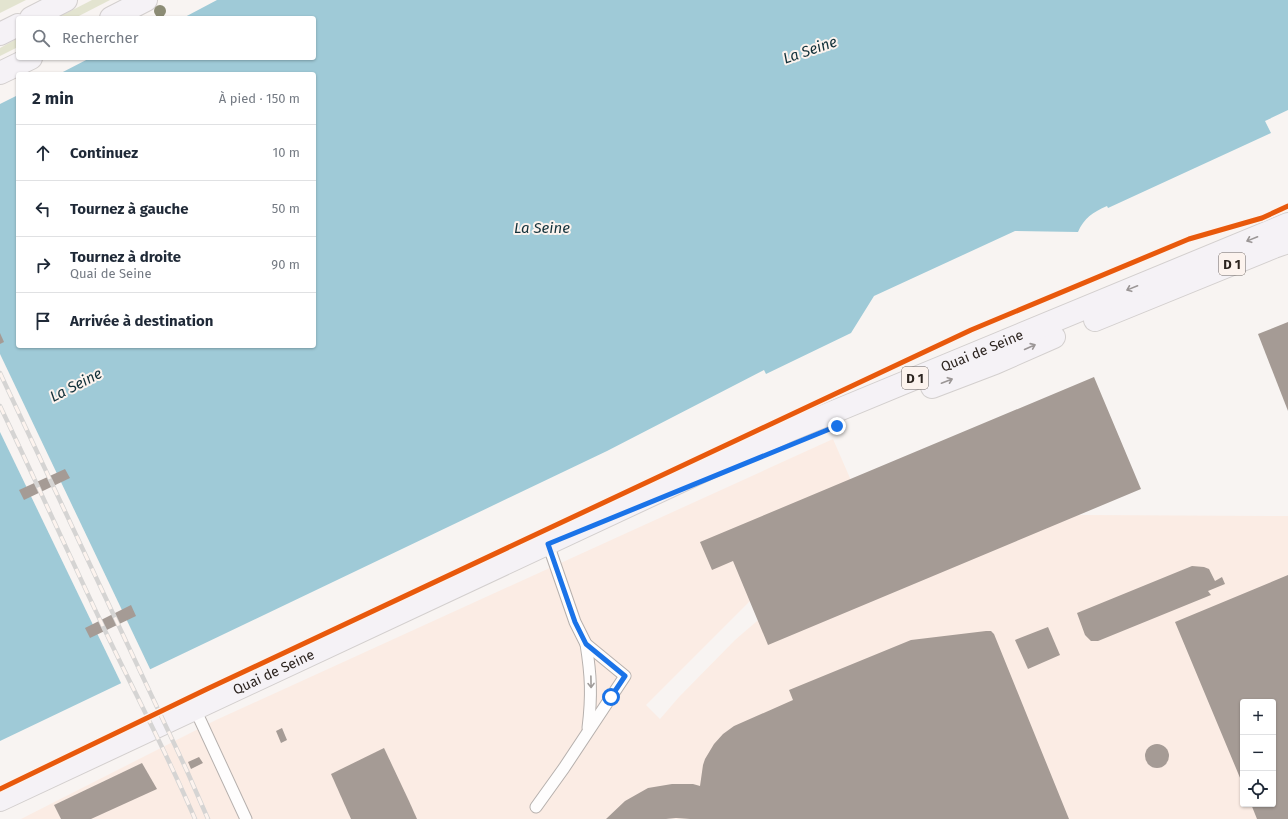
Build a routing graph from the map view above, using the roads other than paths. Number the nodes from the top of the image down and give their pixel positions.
1 (66, 0) edge
2 (146, 0) edge
3 (35, 16) edge
4 (114, 16) edge
5 (16, 26) edge
6 (0, 34) edge
7 (27, 60) edge
8 (0, 73) edge
9 (1288, 224) edge
10 (1288, 242) edge
11 (548, 544) junction
12 (586, 644) junction
13 (195, 709) junction
14 (588, 730) junction
15 (0, 800) edge
16 (536, 807) dead end
17 (246, 819) edge

1 - 3 main road
2 - 4 main road
5 - 6 main road
7 - 8 main road
9 -> 11 main road, Quai de Seine / D 1
11 -> 10 main road, Quai de Seine / D 1
11 - 12 lane
11 - 13 main road, Quai de Seine / D 1
12 -> 14 lane
12 - 14 lane
13 - 15 main road, Quai de Seine / D 1
13 - 17 lane
14 - 16 lane

